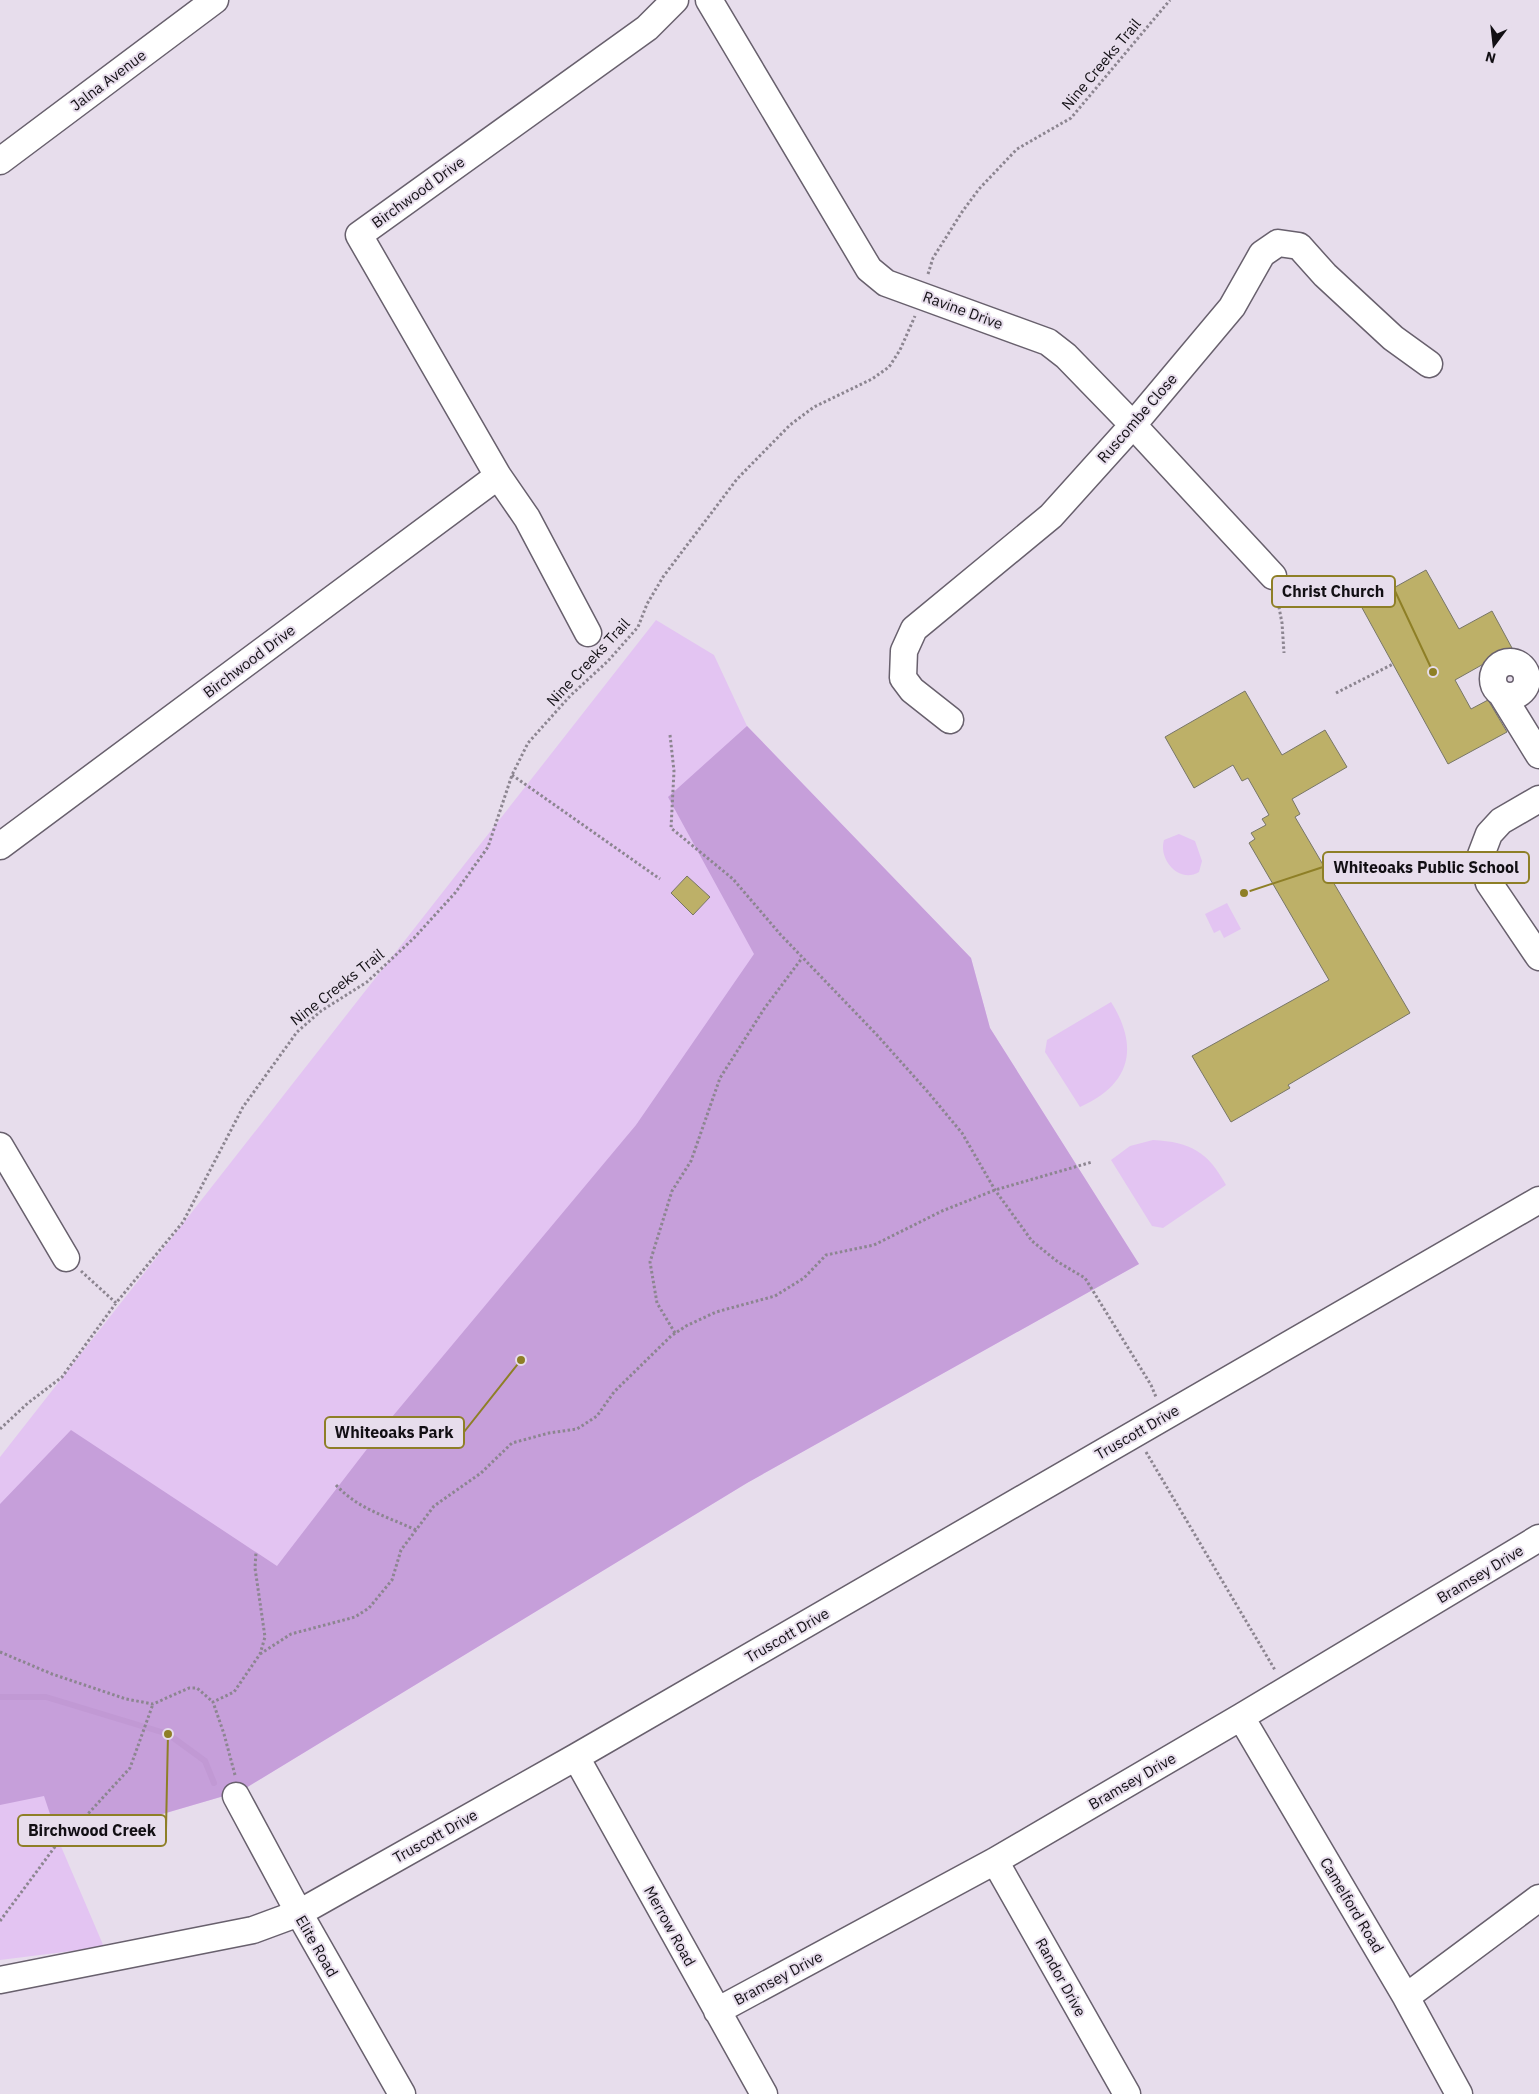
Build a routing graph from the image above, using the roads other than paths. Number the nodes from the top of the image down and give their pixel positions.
1 (215, 0) edge
2 (675, 0) edge
3 (709, 0) edge
4 (0, 161) edge
5 (1429, 364) dead end
6 (1133, 425) junction
7 (498, 476) junction
8 (1272, 576) road end
9 (588, 633) dead end
10 (1502, 695) dead end
11 (950, 720) dead end
12 (1539, 755) edge
13 (1539, 799) edge
14 (0, 846) edge
15 (1539, 957) edge
16 (0, 1146) edge
17 (1539, 1200) edge
18 (66, 1258) road end
19 (1539, 1538) edge
20 (1241, 1717) junction
21 (576, 1757) junction
22 (236, 1796) road end
23 (995, 1861) junction
24 (1539, 1898) edge
25 (298, 1913) junction
26 (0, 1980) edge
27 (1406, 1997) junction
28 (717, 2011) junction
29 (402, 2094) edge
30 (764, 2094) edge
31 (1127, 2094) edge
32 (1459, 2094) edge

1 - 4 street, Jalna Avenue
2 - 7 street, Birchwood Drive
3 - 6 street, Ravine Drive
5 - 6 street, Ruscombe Close
6 - 8 street, Ravine Drive
6 - 11 street, Ruscombe Close
7 - 9 street, Birchwood Drive
7 - 14 street, Birchwood Drive
10 - 12 street
13 - 15 street
16 - 18 street
17 - 21 street, Truscott Drive
19 - 20 street, Bramsey Drive
20 - 23 street, Bramsey Drive
20 - 27 street, Camelford Road
21 - 25 street, Truscott Drive
21 - 28 street, Merrow Road
22 - 25 street, Elite Road
23 - 28 street, Bramsey Drive
23 - 31 street, Randor Drive
24 - 27 street
25 - 26 street, Truscott Drive
25 - 29 street, Elite Road
27 - 32 street, Camelford Road
28 - 30 street, Merrow Road

